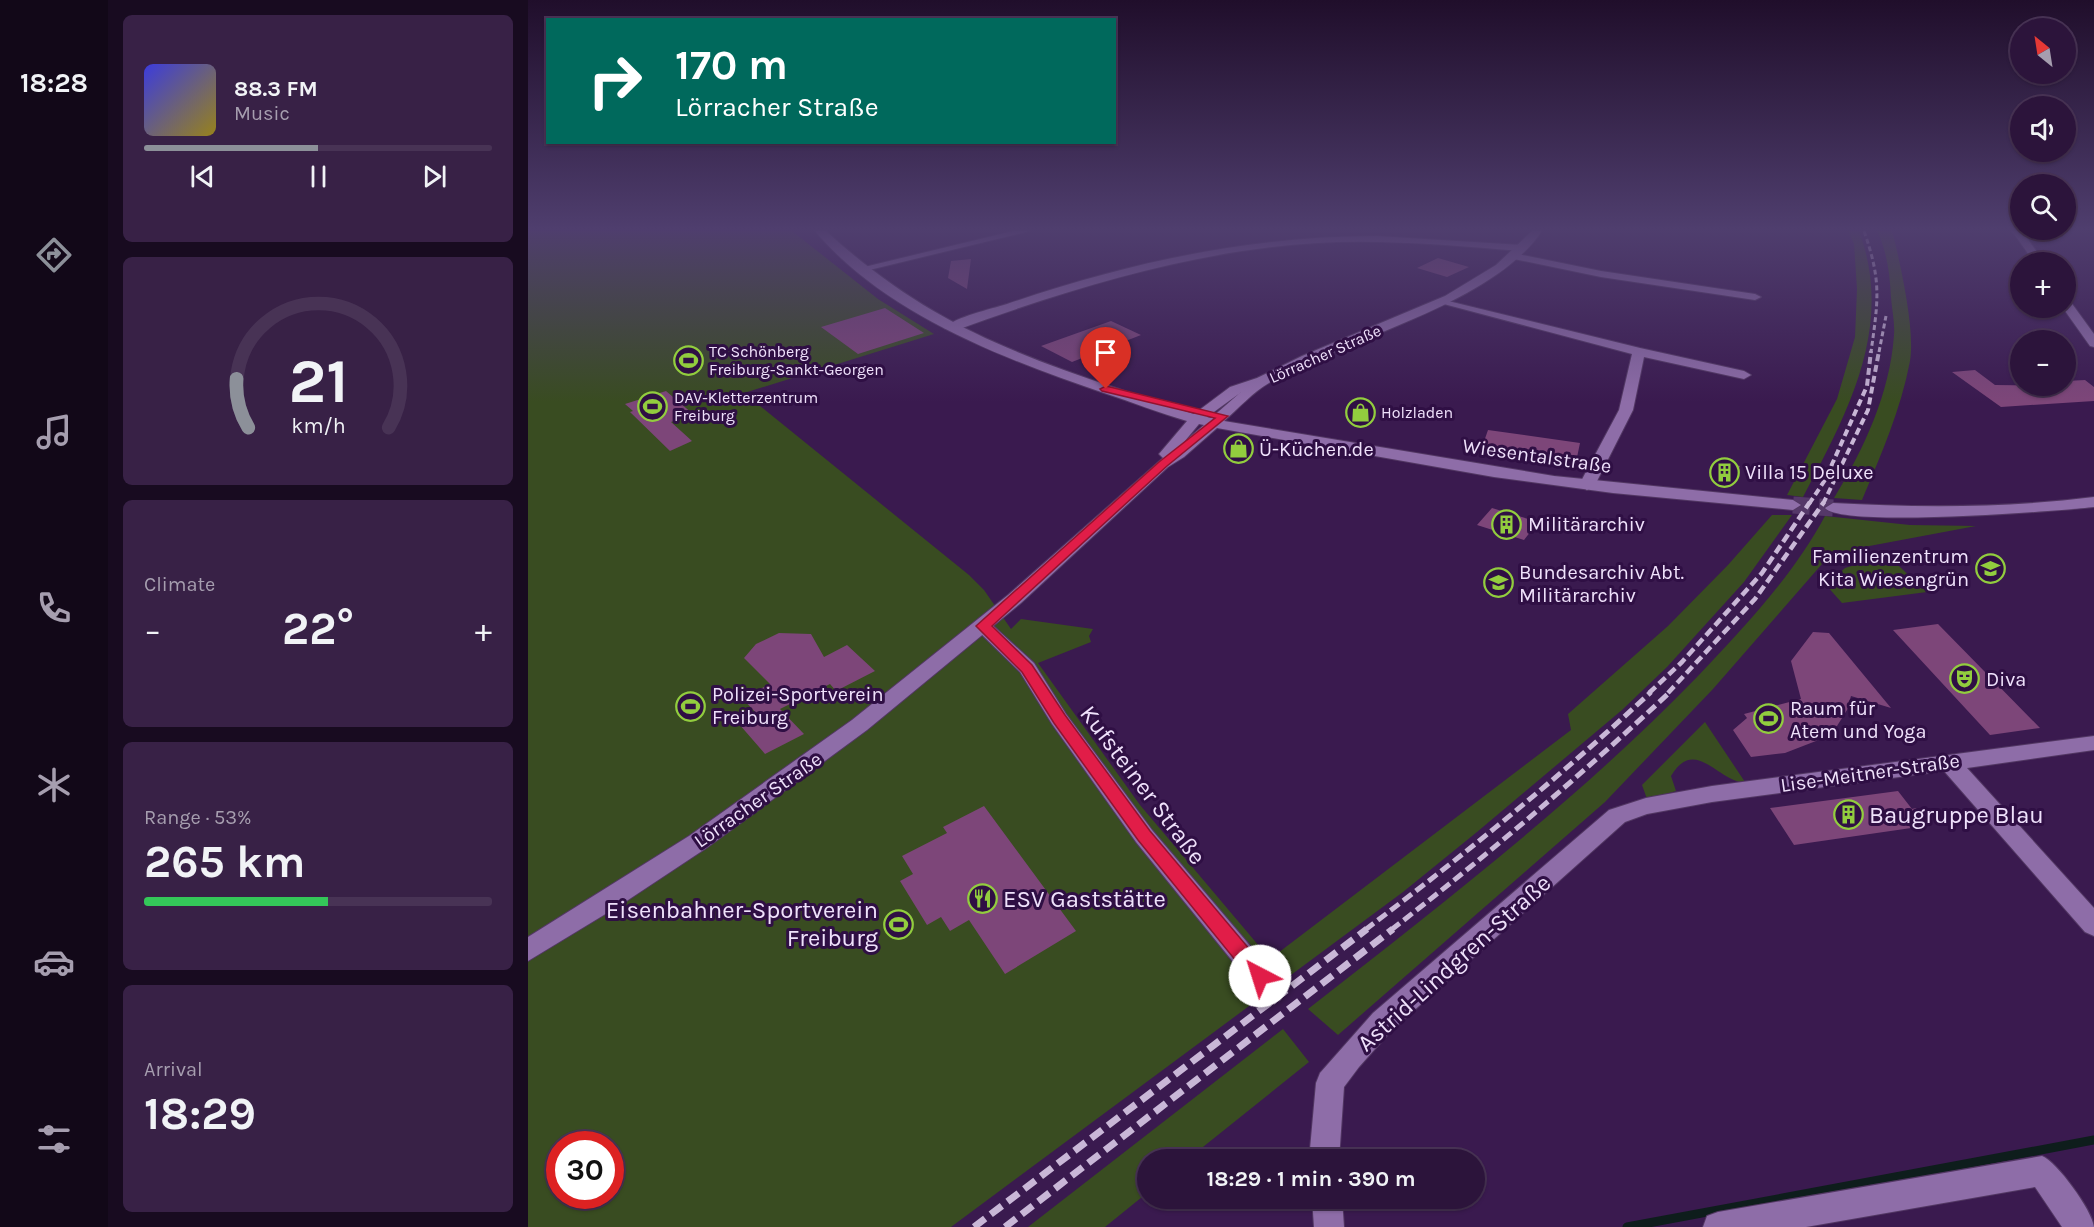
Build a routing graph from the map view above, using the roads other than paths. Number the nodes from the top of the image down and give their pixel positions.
1 (886, 288) edge
2 (1070, 288) edge
3 (1466, 288) edge
4 (1696, 288) edge
5 (1755, 297) dead end
6 (1444, 301) junction
7 (2076, 317) edge
8 (950, 328) junction
9 (2094, 343) edge
10 (1639, 352) junction
11 (1744, 375) dead end
12 (1262, 381) junction
13 (1201, 415) junction
14 (1219, 420) junction
15 (1163, 464) junction
16 (1587, 485) junction
17 (2094, 502) edge
18 (1793, 505) tunnel mouth
19 (1833, 508) tunnel mouth
20 (983, 626) junction
21 (2094, 743) edge
22 (1950, 763) junction
23 (1646, 806) joint
24 (2094, 925) edge
25 (528, 950) edge
26 (1260, 976) dead end
27 (1325, 1149) edge
28 (1328, 1209) edge
29 (1329, 1227) edge
30 (1718, 1227) edge
31 (2080, 1227) edge

1 - 8 street, Wiesentalstraße
2 - 8 street
3 - 6 street, Lörracher Straße
4 - 5 street
6 - 10 street
6 - 12 street, Lörracher Straße
7 - 9 street
8 - 13 street, Wiesentalstraße
10 - 11 street
10 - 16 street
12 - 13 street, Lörracher Straße
12 - 14 street, Lörracher Straße
13 - 14 street, Wiesentalstraße
13 - 15 street, Lörracher Straße
14 - 15 street, Lörracher Straße
14 - 16 street, Wiesentalstraße
15 - 20 street, Lörracher Straße
16 - 18 street, Wiesentalstraße
17 - 19 street
20 - 25 street, Lörracher Straße
20 - 26 street, Kufsteiner Straße
21 - 22 street, Lise-Meitner-Straße
22 - 23 street, Lise-Meitner-Straße
22 - 24 street
23 - 27 street, Astrid-Lindgren-Straße
28 - 29 street
30 - 31 street

